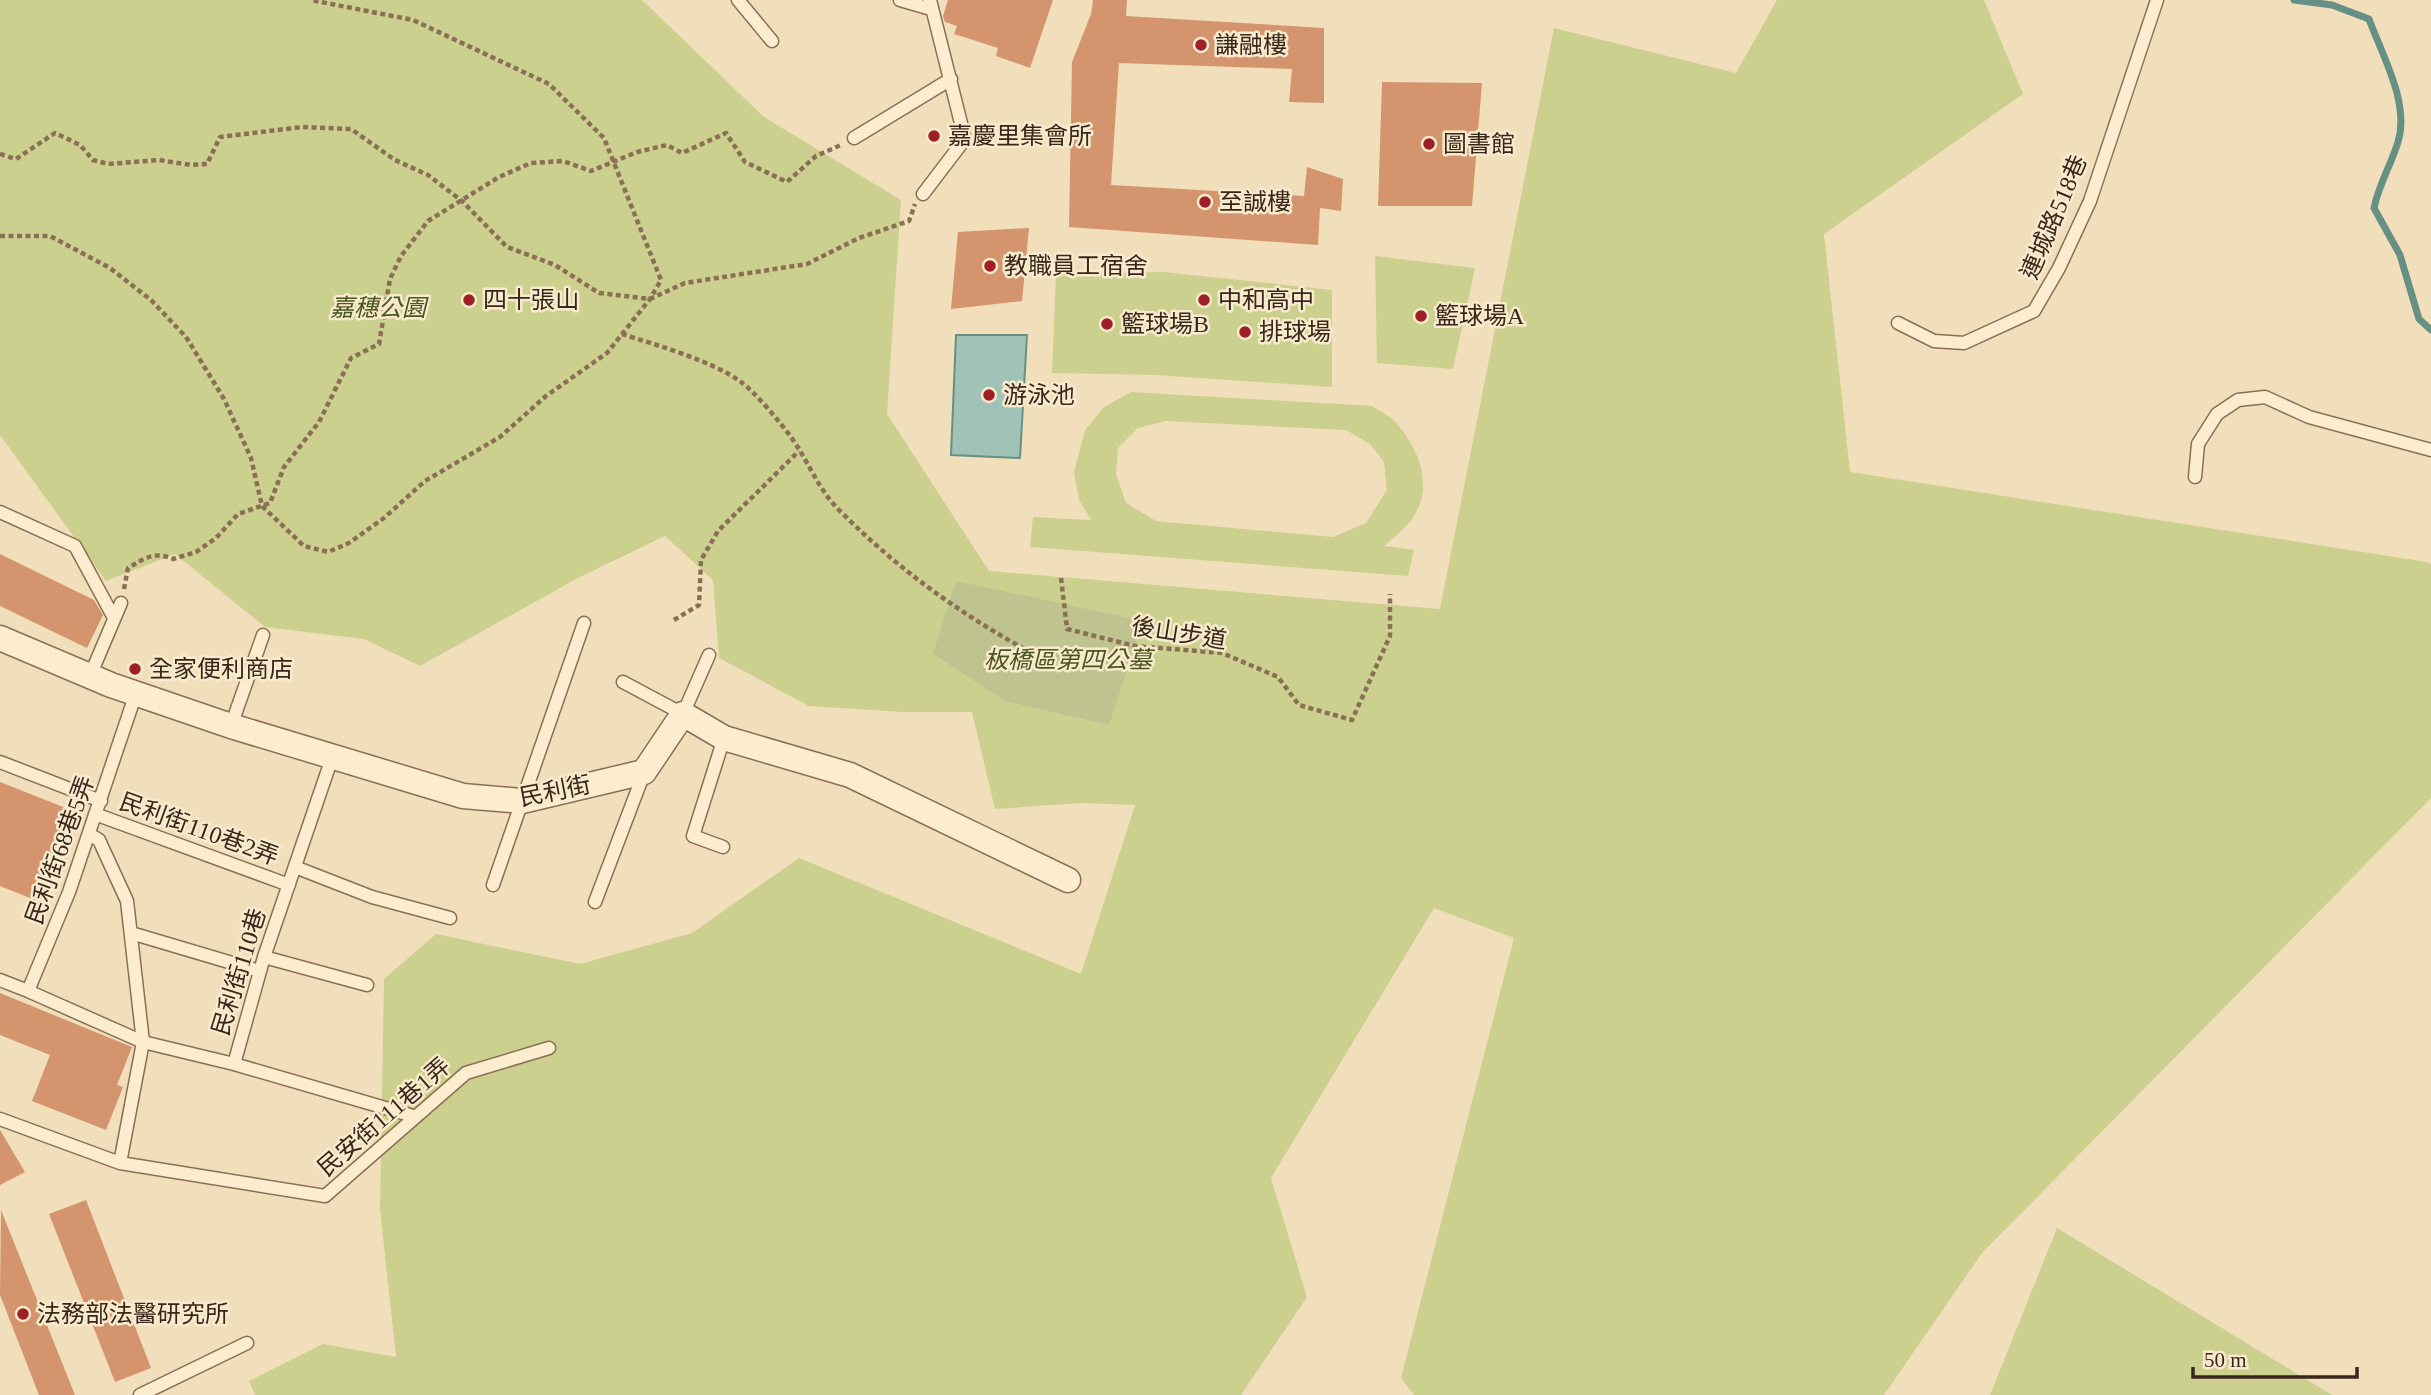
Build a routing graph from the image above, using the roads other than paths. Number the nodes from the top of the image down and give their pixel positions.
1 (738, 0) edge
2 (900, 0) edge
3 (2157, 0) edge
4 (930, 4) edge
5 (772, 41) dead end
6 (951, 79) junction
7 (855, 138) road end
8 (923, 194) road end
9 (1898, 323) dead end
10 (2431, 450) edge
11 (2195, 477) dead end
12 (0, 512) edge
13 (121, 603) road end
14 (114, 618) junction
15 (584, 623) dead end
16 (263, 635) dead end
17 (0, 638) edge
18 (709, 655) dead end
19 (90, 676) junction
20 (622, 682) dead end
21 (136, 693) junction
22 (683, 714) junction
23 (231, 726) junction
24 (724, 738) junction
25 (333, 755) junction
26 (0, 762) edge
27 (644, 772) junction
28 (101, 801) junction
29 (522, 801) junction
30 (95, 814) junction
31 (89, 834) junction
32 (723, 847) dead end
33 (295, 867) junction
34 (1068, 880) dead end
35 (289, 885) junction
36 (493, 885) dead end
37 (595, 902) dead end
38 (450, 918) dead end
39 (131, 933) junction
40 (264, 957) junction
41 (259, 971) junction
42 (0, 980) edge
43 (367, 985) dead end
44 (28, 991) junction
45 (144, 1042) junction
46 (549, 1048) dead end
47 (233, 1064) junction
48 (412, 1116) junction
49 (0, 1119) edge
50 (120, 1163) junction
51 (247, 1343) dead end
52 (140, 1395) edge

1 - 5 lane
2 - 4 lane
3 - 9 lane, 連城路518巷
4 - 6 lane
6 - 7 lane
6 - 8 lane
10 - 11 lane
12 - 14 lane
13 - 14 lane
14 - 19 lane
15 - 29 lane
16 - 23 lane
17 - 19 street, 民利街
18 - 22 lane
19 - 21 street, 民利街
20 - 22 lane
21 - 23 street, 民利街
21 - 28 lane, 民利街68巷5弄
22 - 24 street
22 - 27 street
23 - 25 street, 民利街
24 - 32 lane
24 - 34 street
25 - 29 street, 民利街
25 - 33 lane, 民利街110巷
26 - 28 lane
27 - 29 street, 民利街
27 - 37 lane
28 - 30 lane, 民利街68巷5弄
29 - 36 lane
30 - 31 lane, 民利街68巷5弄
30 - 35 lane, 民利街110巷2弄
31 - 39 lane
31 - 44 lane, 民利街68巷5弄
33 - 35 lane, 民利街110巷
33 - 38 lane
35 - 40 lane, 民利街110巷
39 - 41 lane
39 - 45 lane
40 - 41 lane, 民利街110巷
40 - 43 lane
41 - 47 lane, 民利街110巷
42 - 44 lane
44 - 45 lane
45 - 47 lane
45 - 50 lane
46 - 48 lane, 民安街111巷1弄
47 - 48 lane, 民利街110巷
48 - 50 lane, 民安街111巷1弄
49 - 50 lane
51 - 52 lane

